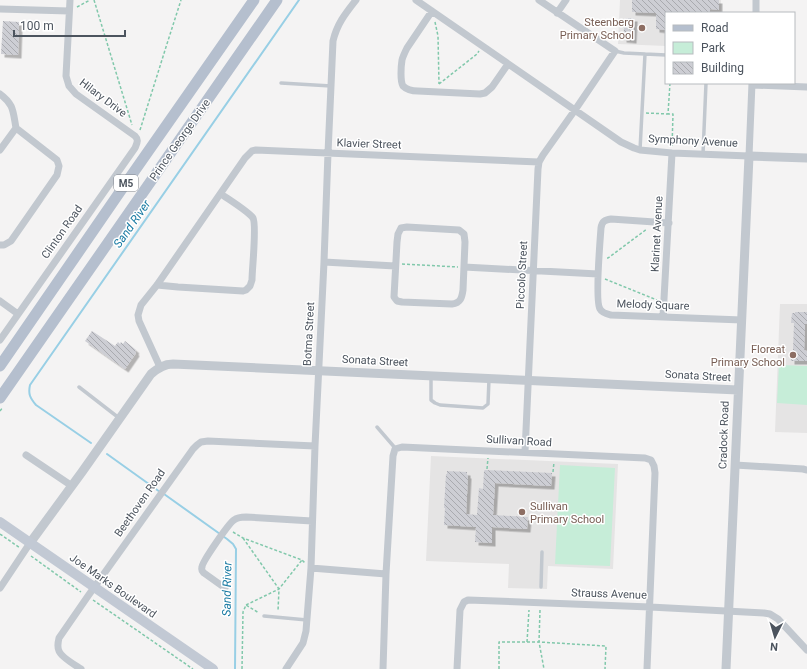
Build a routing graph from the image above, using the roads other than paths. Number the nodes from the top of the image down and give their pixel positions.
1 (70, 0) edge
2 (254, 0) edge
3 (277, 0) edge
4 (356, 0) edge
5 (416, 0) edge
6 (539, 0) edge
7 (566, 0) edge
8 (756, 0) edge
9 (0, 8) edge
10 (69, 11) junction
11 (432, 11) junction
12 (756, 12) edge
13 (557, 13) junction
14 (615, 51) junction
15 (645, 54) junction
16 (665, 54) edge
17 (508, 64) junction
18 (281, 84) dead end
19 (706, 84) edge
20 (752, 84) edge
21 (332, 86) junction
22 (807, 87) edge
23 (0, 94) edge
24 (575, 110) junction
25 (16, 128) junction
26 (135, 136) joint
27 (0, 150) edge
28 (640, 150) junction
29 (328, 153) junction
30 (672, 153) junction
31 (703, 154) junction
32 (749, 156) junction
33 (807, 158) edge
34 (539, 162) junction
35 (221, 194) junction
36 (669, 223) junction
37 (0, 245) edge
38 (324, 262) junction
39 (395, 266) junction
40 (464, 267) junction
41 (533, 271) junction
42 (598, 274) junction
43 (157, 285) junction
44 (0, 301) edge
45 (18, 314) junction
46 (663, 317) junction
47 (742, 320) junction
48 (0, 340) edge
49 (0, 366) edge
50 (160, 367) junction
51 (319, 371) junction
52 (431, 376) junction
53 (489, 378) junction
54 (528, 380) junction
55 (79, 387) dead end
56 (738, 390) junction
57 (0, 398) edge
58 (120, 418) junction
59 (377, 427) dead end
60 (314, 446) junction
61 (396, 449) junction
62 (525, 452) junction
63 (26, 455) dead end
64 (734, 465) junction
65 (807, 470) edge
66 (72, 486) junction
67 (312, 521) junction
68 (0, 522) edge
69 (25, 546) junction
70 (542, 552) dead end
71 (311, 568) junction
72 (386, 574) junction
73 (0, 587) edge
74 (95, 587) junction
75 (541, 587) dead end
76 (225, 588) dead end
77 (650, 607) junction
78 (728, 611) junction
79 (264, 616) road end
80 (307, 620) junction
81 (807, 650) edge
82 (81, 669) edge
83 (212, 669) edge
84 (286, 669) edge
85 (384, 669) edge
86 (457, 669) edge
87 (647, 669) edge
88 (726, 669) edge

1 - 10 street, Hilary Drive
2 - 49 main road, Prince George Drive / M5
3 - 57 main road, Prince George Drive / M5
4 - 21 street, Botma Street
5 - 11 street, Symphony Avenue
6 - 13 street
7 - 13 street
8 - 12 street
9 - 10 street
10 - 26 street, Hilary Drive
11 - 17 street, Symphony Avenue
11 - 17 street
13 - 14 street
14 - 15 lane
14 - 24 street, Piccolo Street
15 - 16 lane
15 - 28 lane
17 - 24 street, Symphony Avenue
18 - 21 lane
19 - 31 lane
20 - 22 street
20 - 32 street, Cradock Road
21 - 29 street, Botma Street
23 - 25 street
24 - 28 street, Symphony Avenue
24 - 34 street, Piccolo Street
25 - 27 street
25 - 37 street
26 - 45 street, Clinton Road
28 - 30 street, Symphony Avenue
29 - 34 street, Klavier Street
29 - 35 street, Klavier Street
29 - 38 street, Botma Street
30 - 31 street, Symphony Avenue
30 - 36 street, Klarinet Avenue
31 - 32 street, Symphony Avenue
32 - 33 street, Symphony Avenue
32 - 47 street, Cradock Road
34 - 41 street, Piccolo Street
35 - 43 street, Klavier Street
35 - 43 street
36 - 42 street, Melody Square
36 - 46 street, Klarinet Avenue
38 - 39 street
38 - 51 street, Botma Street
39 - 40 street
39 - 40 street
40 - 41 street
41 - 42 street
41 - 54 street, Piccolo Street
42 - 46 street, Melody Square
43 - 50 street, Klavier Street
44 - 45 street
45 - 48 street, Clinton Road
46 - 47 street, Melody Square
47 - 56 street, Cradock Road
50 - 51 street, Sonata Street
50 - 58 street
51 - 52 street, Sonata Street
51 - 60 street, Botma Street
52 - 53 street, Sonata Street
52 - 53 lane
53 - 54 street, Sonata Street
54 - 56 street, Sonata Street
54 - 62 street, Piccolo Street
55 - 58 lane
56 - 64 street, Cradock Road
58 - 66 street
59 - 61 lane
60 - 67 street, Botma Street
60 - 74 street, Beethoven Road
61 - 62 street, Sullivan Road
61 - 72 street
62 - 77 street, Sullivan Road
63 - 66 street
64 - 65 street
64 - 78 street, Cradock Road
66 - 69 street
67 - 71 street, Botma Street
67 - 76 street
68 - 69 main road, Joe Marks Boulevard
69 - 73 street
69 - 74 main road, Joe Marks Boulevard
70 - 75 lane
71 - 72 street
71 - 80 street, Botma Street
72 - 85 street
74 - 82 street, Beethoven Road
74 - 83 main road, Joe Marks Boulevard
77 - 78 street, Strauss Avenue
77 - 86 street, Strauss Avenue
77 - 87 street, Sullivan Road
78 - 81 street, Strauss Avenue
78 - 88 street, Cradock Road
79 - 80 lane
80 - 84 street, Botma Street

